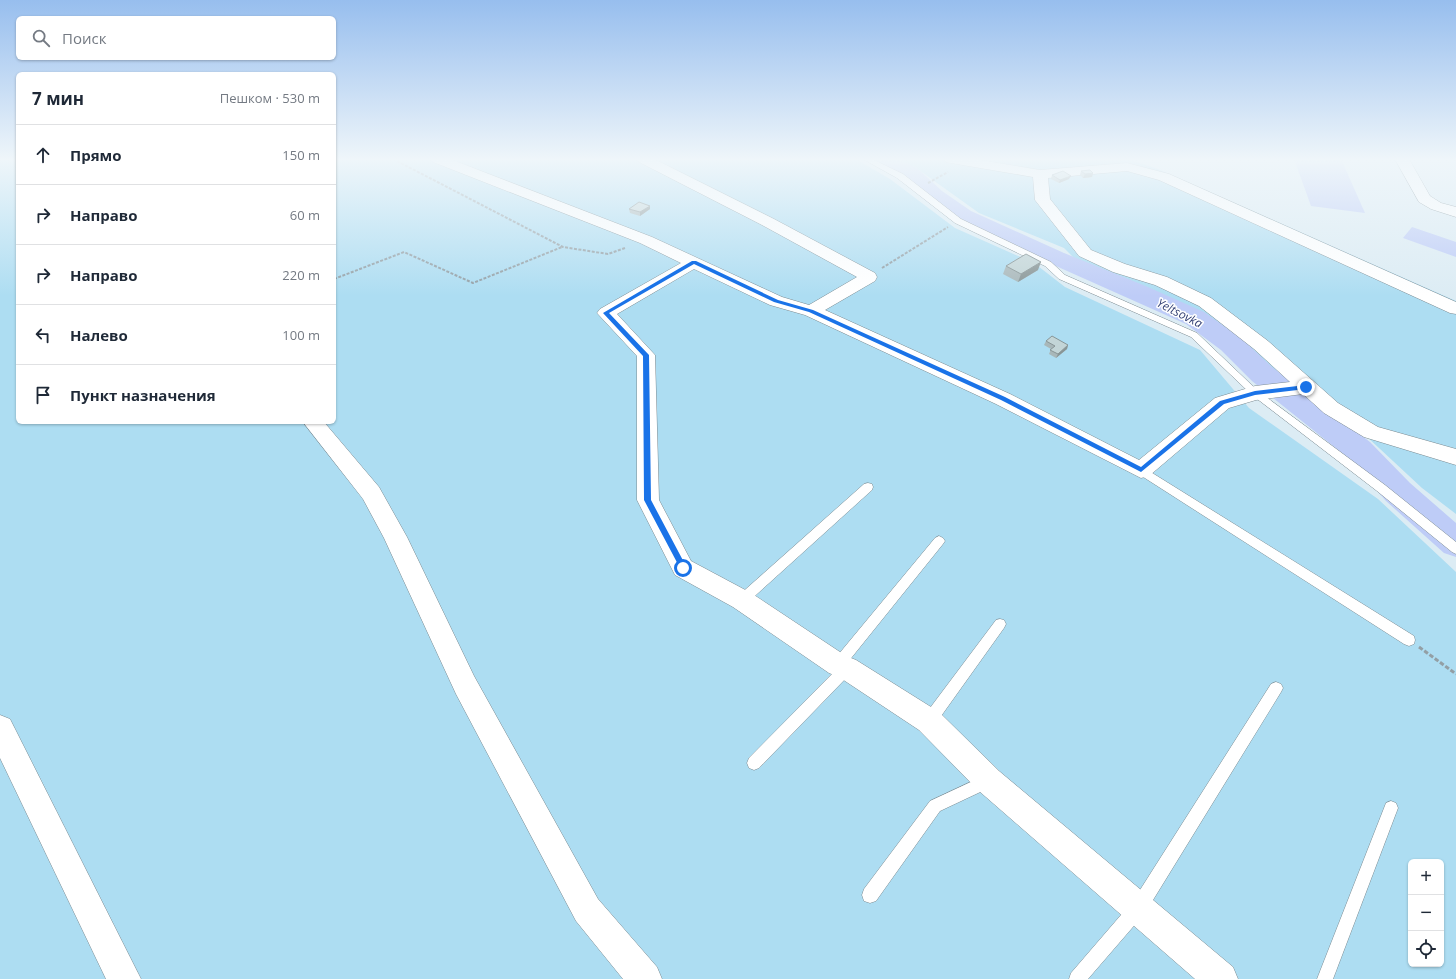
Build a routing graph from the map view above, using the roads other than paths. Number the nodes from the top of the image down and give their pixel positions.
1 (555, 205) edge
2 (732, 205) edge
3 (937, 205) edge
4 (1047, 205) edge
5 (1225, 205) edge
6 (1434, 205) edge
7 (1456, 212) edge
8 (694, 262) junction
9 (1456, 309) edge
10 (811, 311) junction
11 (1306, 387) junction
12 (1255, 393) junction
13 (315, 424) edge
14 (1456, 457) edge
15 (1141, 470) junction
16 (868, 487) dead end
17 (940, 541) dead end
18 (1456, 549) edge
19 (742, 600) junction
20 (1000, 624) dead end
21 (1409, 640) road end
22 (842, 667) junction
23 (1276, 688) dead end
24 (929, 722) junction
25 (0, 728) edge
26 (754, 763) dead end
27 (989, 781) junction
28 (1392, 808) dead end
29 (870, 895) dead end
30 (1139, 907) junction
31 (124, 979) edge
32 (645, 979) edge
33 (1077, 979) edge
34 (1221, 979) edge
35 (1325, 979) edge

1 - 8 street
2 - 10 street
3 - 12 lane
4 - 11 street
5 - 9 street
6 - 7 street
8 - 10 street
8 - 19 street
10 - 15 street
11 - 12 street
11 - 14 street
12 - 15 street
12 - 18 lane
13 - 32 street
15 - 21 lane
16 - 19 lane
17 - 22 lane
19 - 22 street
20 - 24 lane
22 - 24 street
22 - 26 lane
23 - 30 lane
24 - 27 street
25 - 31 street
27 - 29 lane
27 - 30 street
28 - 35 lane
30 - 33 lane
30 - 34 street

